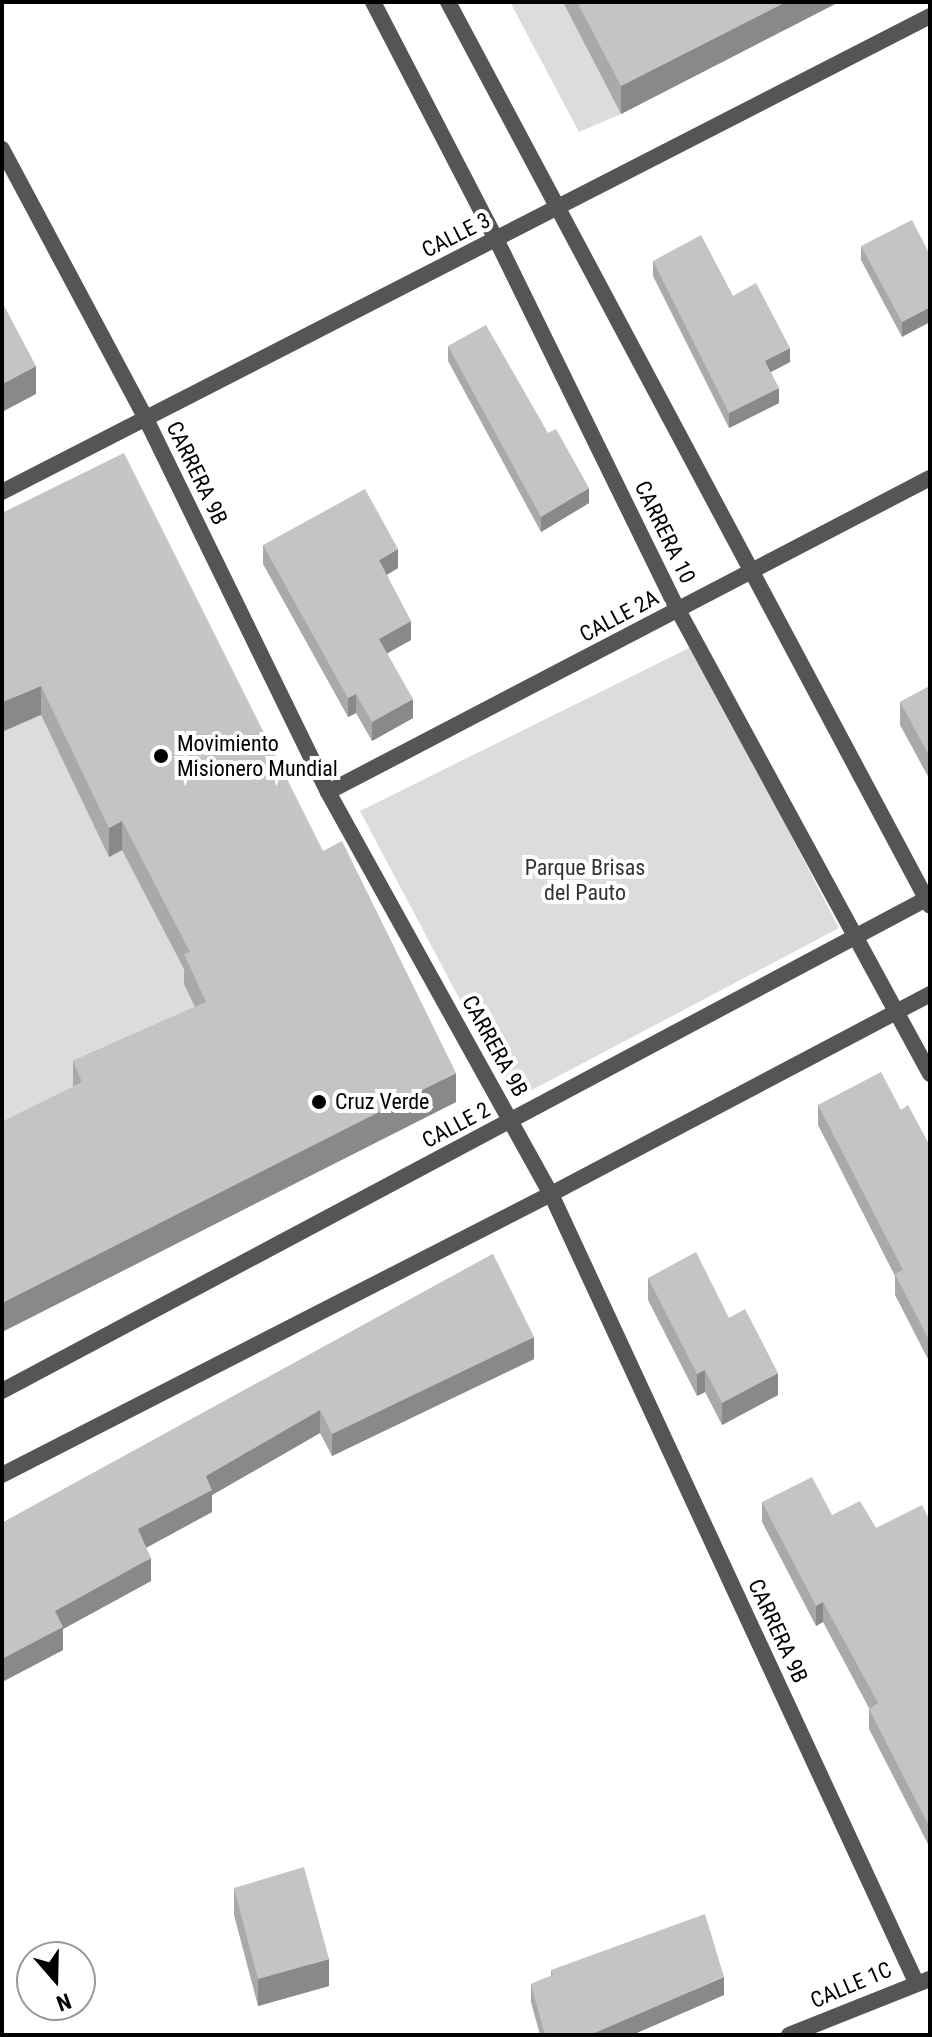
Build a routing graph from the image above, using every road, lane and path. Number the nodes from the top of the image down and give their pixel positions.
1 (373, 2) edge
2 (448, 2) edge
3 (930, 16) edge
4 (2, 149) edge
5 (557, 207) junction
6 (496, 239) junction
7 (146, 419) junction
8 (930, 478) edge
9 (2, 492) edge
10 (749, 572) junction
11 (678, 610) junction
12 (328, 792) junction
13 (929, 901) edge
14 (857, 936) junction
15 (930, 994) edge
16 (896, 1011) junction
17 (930, 1074) edge
18 (511, 1120) junction
19 (551, 1194) junction
20 (2, 1391) edge
21 (2, 1475) edge
22 (923, 1980) edge
23 (789, 2035) edge

1 - 6 street, CARRERA 10
2 - 5 street
3 - 5 street, CALLE 3
4 - 7 street, CARRERA 9B
5 - 6 street, CALLE 3
5 - 10 street
6 - 7 street, CALLE 3
6 - 11 street, CARRERA 10
7 - 9 street, CALLE 3
7 - 12 street, CARRERA 9B
8 - 10 street, CALLE 2A
10 - 11 street, CALLE 2A
10 - 13 street
11 - 12 street, CALLE 2A
11 - 14 street, CARRERA 10
12 - 18 street, CARRERA 9B
13 - 14 street, CALLE 2
14 - 16 street, CARRERA 10
14 - 18 street, CALLE 2
15 - 16 street
16 - 17 street, CARRERA 10
16 - 19 street
18 - 19 street, CARRERA 9B
18 - 20 street, CALLE 2
19 - 21 street
19 - 22 street, CARRERA 9B
22 - 23 street, CALLE 1C

